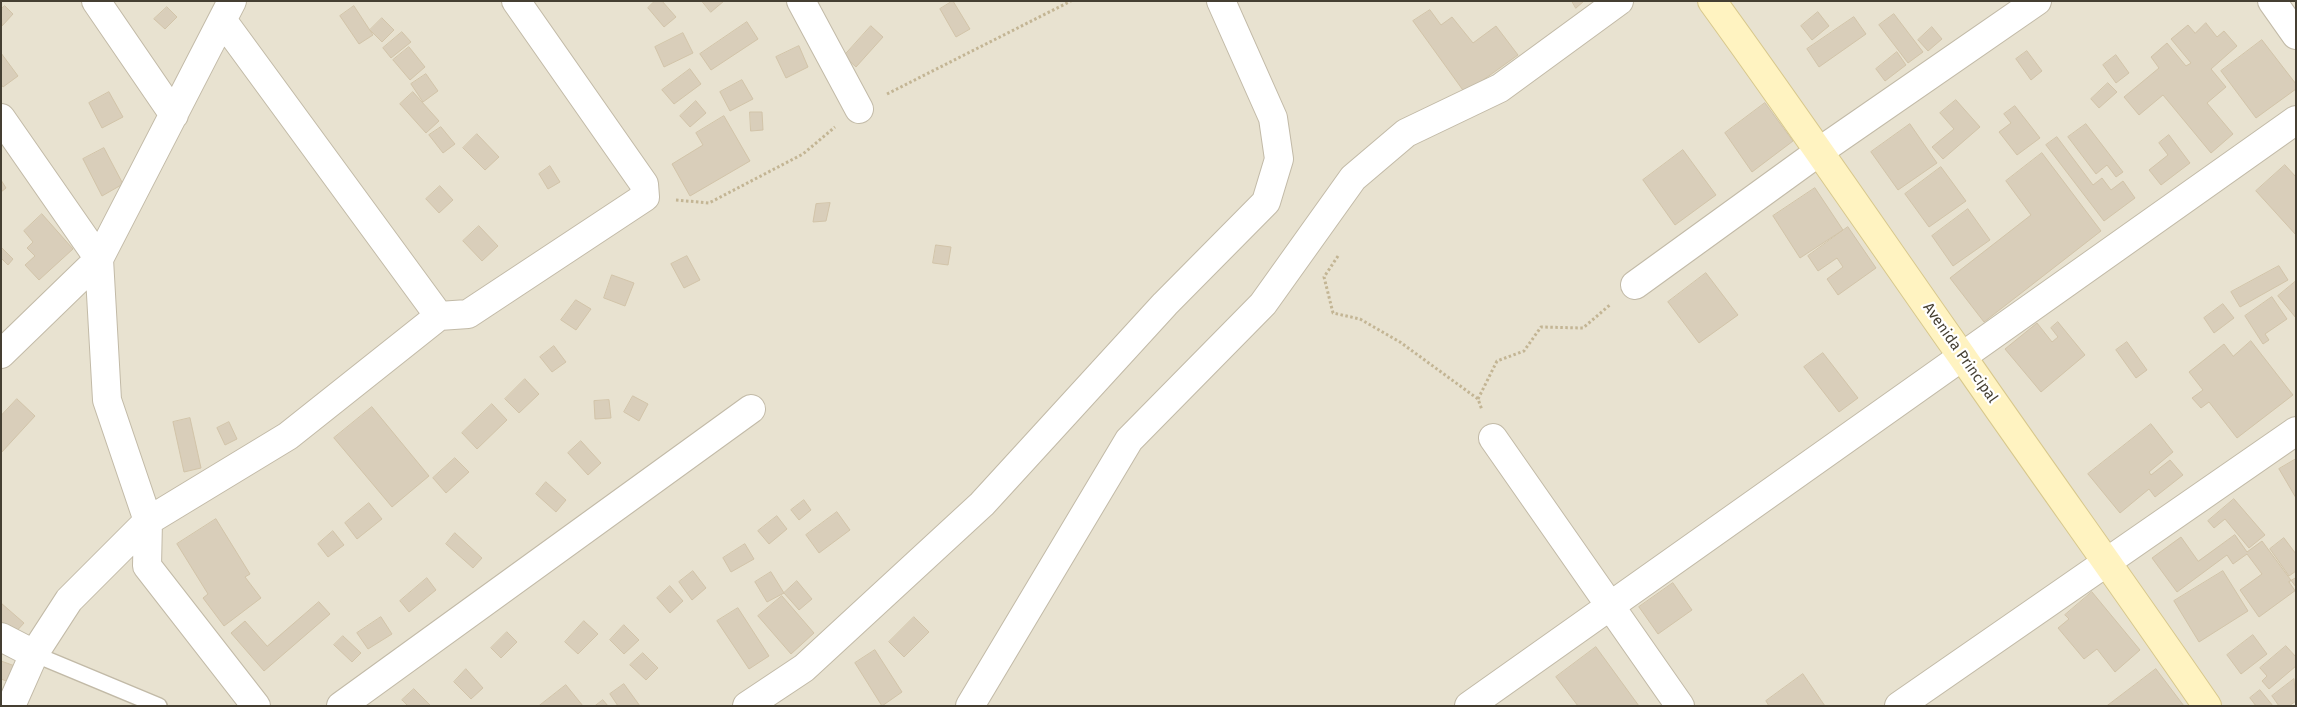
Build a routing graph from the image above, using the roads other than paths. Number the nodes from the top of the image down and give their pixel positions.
1 (96, 1) edge
2 (516, 1) edge
3 (801, 1) edge
4 (1221, 1) edge
5 (1619, 1) edge
6 (1712, 1) edge
7 (2037, 1) edge
8 (2272, 1) edge
9 (228, 11) edge
10 (2296, 35) edge
11 (858, 108) dead end
12 (174, 114) junction
13 (1, 118) edge
14 (2296, 120) edge
15 (1820, 151) junction
16 (99, 258) junction
17 (1635, 285) road end
18 (440, 316) junction
19 (1, 354) edge
20 (1961, 356) junction
21 (751, 409) dead end
22 (2296, 431) edge
23 (1493, 438) road end
24 (148, 521) junction
25 (2108, 562) junction
26 (1608, 605) junction
27 (1, 636) edge
28 (34, 654) junction
29 (11, 706) edge
30 (158, 706) edge
31 (256, 706) edge
32 (341, 706) edge
33 (748, 706) edge
34 (970, 706) edge
35 (1469, 706) edge
36 (1680, 706) edge
37 (1899, 706) edge
38 (2207, 706) edge

1 - 12 street
2 - 18 street
3 - 11 street
4 - 33 street
5 - 34 street
6 - 15 street, Avenida Principal
7 - 15 street
8 - 10 street
9 - 12 street
9 - 18 street
12 - 16 street
13 - 16 street
14 - 20 street
15 - 17 street
15 - 20 street, Avenida Principal
16 - 19 street
16 - 24 street
18 - 24 street
20 - 25 street, Avenida Principal
20 - 26 street
21 - 32 street
22 - 25 street
23 - 26 street
24 - 28 street
24 - 31 street
25 - 37 street
25 - 38 street, Avenida Principal
26 - 35 street
26 - 36 street
27 - 28 street
28 - 29 street
28 - 30 lane

